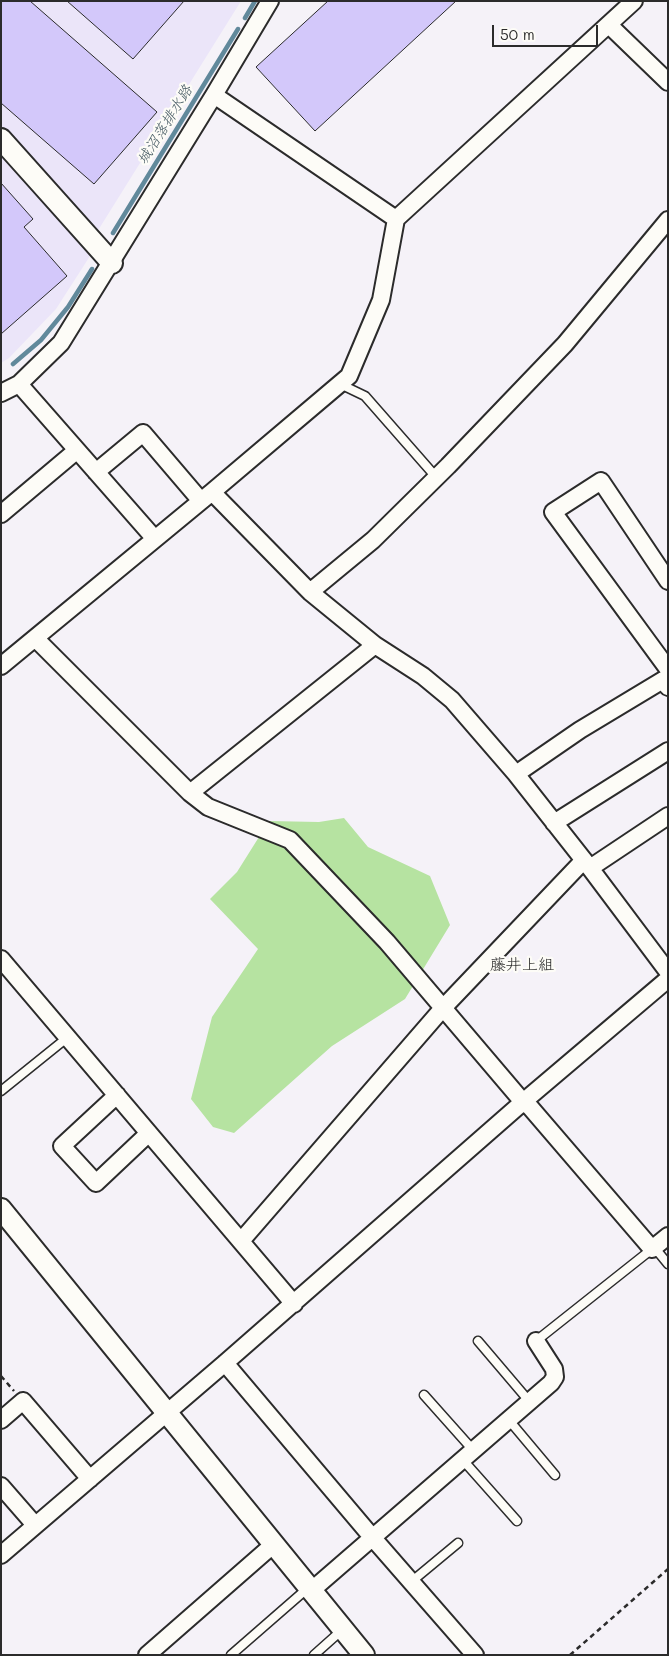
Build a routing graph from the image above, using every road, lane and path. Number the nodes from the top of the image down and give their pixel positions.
1 (270, 1) edge
2 (634, 1) edge
3 (609, 25) junction
4 (668, 82) edge
5 (214, 95) junction
6 (1, 139) edge
7 (396, 218) junction
8 (668, 220) edge
9 (112, 263) junction
10 (19, 384) junction
11 (340, 384) junction
12 (1, 393) edge
13 (76, 451) junction
14 (96, 472) junction
15 (436, 477) junction
16 (206, 497) junction
17 (1, 514) edge
18 (154, 539) junction
19 (668, 581) edge
20 (310, 592) junction
21 (35, 638) junction
22 (375, 645) junction
23 (1, 666) edge
24 (666, 678) edge
25 (668, 751) edge
26 (516, 774) junction
27 (190, 792) junction
28 (668, 816) edge
29 (554, 823) junction
30 (587, 864) junction
31 (1, 959) edge
32 (668, 972) edge
33 (668, 979) edge
34 (443, 1008) junction
35 (68, 1037) junction
36 (1, 1091) edge
37 (117, 1095) junction
38 (523, 1102) junction
39 (149, 1133) junction
40 (1, 1209) edge
41 (668, 1236) edge
42 (241, 1241) junction
43 (652, 1249) junction
44 (668, 1264) edge
45 (294, 1304) junction
46 (478, 1341) dead end
47 (536, 1342) joint
48 (225, 1364) junction
49 (1, 1376) edge
50 (424, 1394) dead end
51 (23, 1401) junction
52 (529, 1401) junction
53 (167, 1413) junction
54 (1, 1420) edge
55 (508, 1420) junction
56 (468, 1454) junction
57 (555, 1475) dead end
58 (90, 1479) junction
59 (1, 1486) edge
60 (517, 1521) dead end
61 (36, 1525) junction
62 (372, 1537) junction
63 (458, 1543) dead end
64 (274, 1544) junction
65 (1, 1555) edge
66 (668, 1569) edge
67 (411, 1582) junction
68 (311, 1588) junction
69 (343, 1629) junction
70 (147, 1655) edge
71 (231, 1655) edge
72 (314, 1655) edge
73 (364, 1655) edge
74 (475, 1655) edge
75 (570, 1655) edge

1 - 5 street
2 - 3 street
3 - 4 street
3 - 7 street
5 - 7 street
5 - 9 street
6 - 9 street
7 - 11 street
8 - 15 street
9 - 10 street
10 - 12 street
10 - 13 street
11 - 15 lane
11 - 16 street
13 - 14 street
13 - 17 street
14 - 16 street
14 - 18 street
15 - 20 street
16 - 18 street
16 - 20 street
18 - 21 street
19 - 24 street
20 - 22 street
21 - 23 street
21 - 27 street
22 - 26 street
22 - 27 street
24 - 26 street
25 - 29 street
26 - 29 street
27 - 34 street
28 - 30 street
29 - 30 street
30 - 32 street
30 - 34 street
31 - 35 street
33 - 38 street
34 - 38 street
34 - 42 street
35 - 36 lane
35 - 37 street
37 - 39 street
37 - 39 street
38 - 43 street
38 - 45 street
39 - 42 street
40 - 53 street
41 - 43 street
42 - 45 street
43 - 44 lane
43 - 47 lane
45 - 48 street
46 - 52 lane
47 - 52 street
48 - 53 street
48 - 62 street
49 - 51 path
50 - 56 lane
51 - 54 street
51 - 58 street
52 - 55 street
53 - 58 street
53 - 64 street
55 - 56 street
55 - 57 lane
56 - 60 lane
56 - 62 street
58 - 61 street
59 - 61 street
61 - 65 street
62 - 67 street
62 - 68 street
63 - 67 lane
64 - 68 street
64 - 70 street
66 - 75 path
67 - 74 street
68 - 69 street
68 - 71 lane
69 - 72 lane
69 - 73 street

